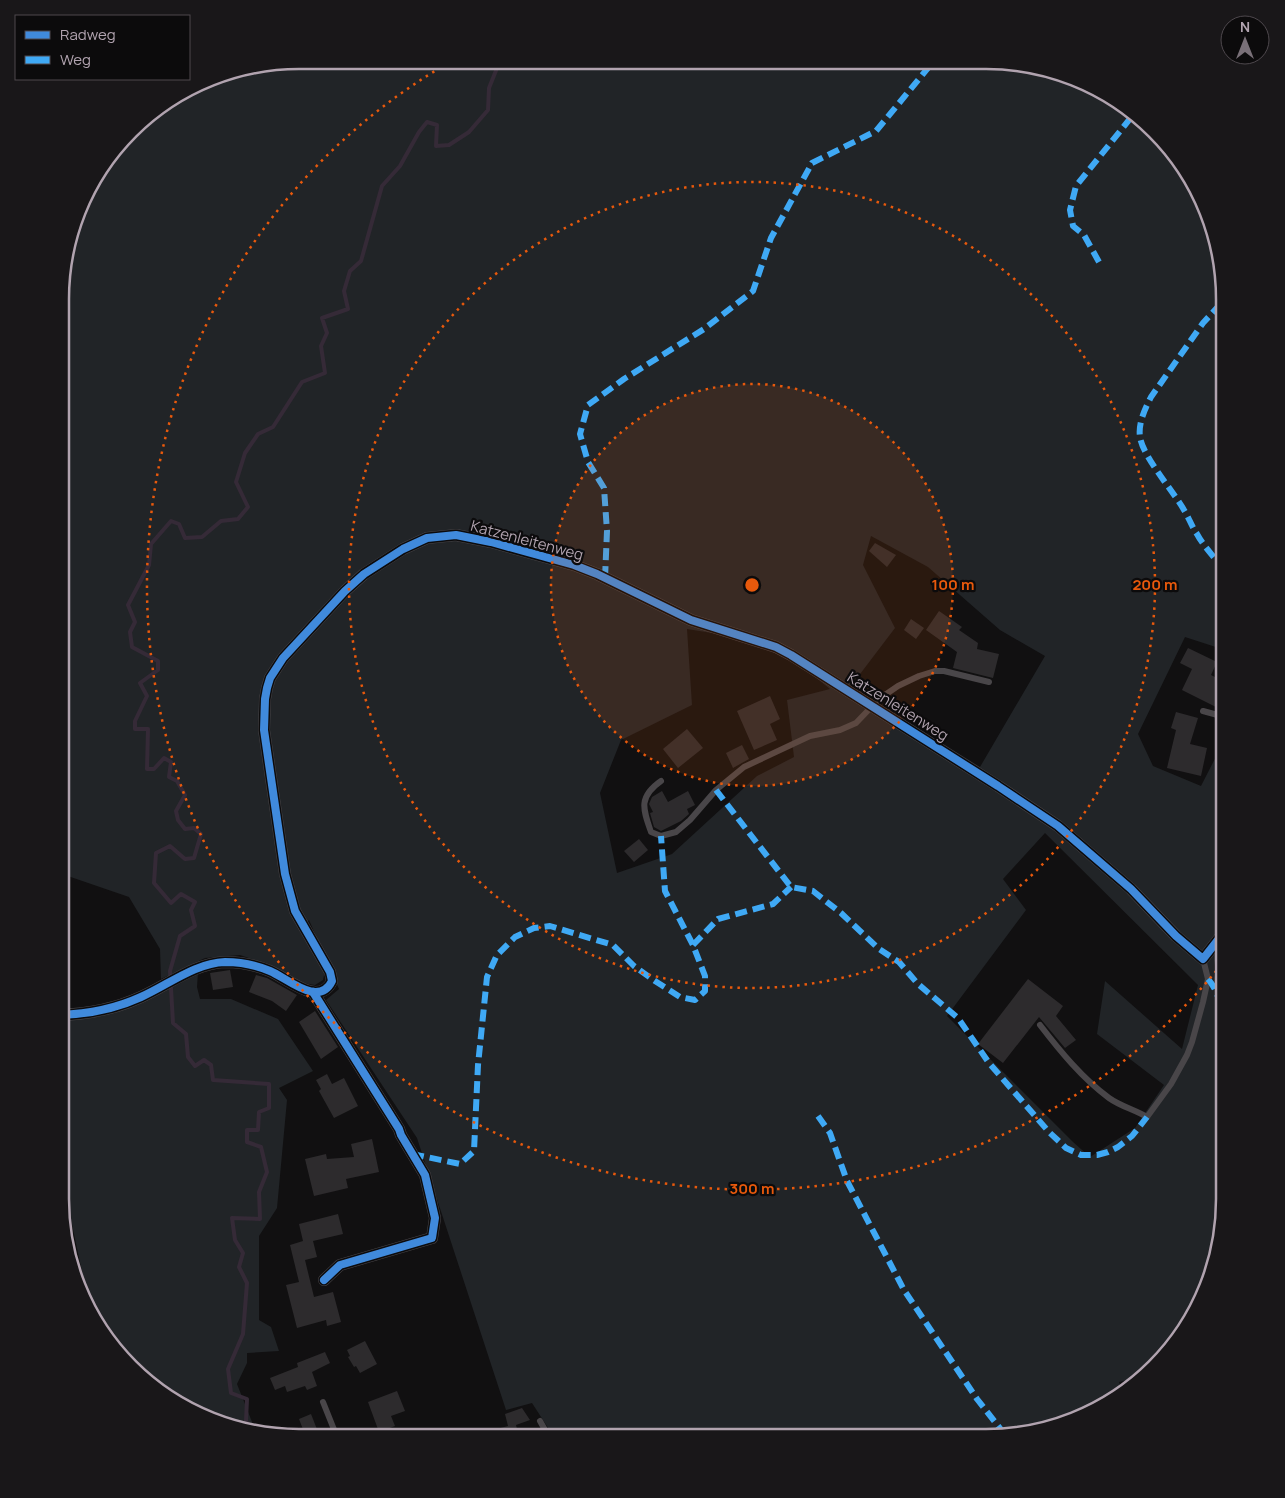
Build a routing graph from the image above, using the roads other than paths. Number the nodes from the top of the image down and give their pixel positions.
1 (989, 682) dead end
2 (872, 705) junction
3 (1204, 711) dead end
4 (1216, 714) edge
5 (661, 781) dead end
6 (1216, 942) edge
7 (1203, 959) junction
8 (313, 992) junction
9 (69, 1015) edge
10 (1040, 1025) dead end
11 (324, 1280) dead end
12 (323, 1402) dead end
13 (540, 1421) dead end
14 (334, 1429) edge
15 (544, 1429) edge

1 - 2 lane
2 - 5 lane
2 - 7 street, Katzenleitenweg
2 - 8 street, Katzenleitenweg
3 - 4 lane
6 - 7 street
7 - 10 lane
8 - 9 street
8 - 11 street
12 - 14 lane
13 - 15 lane

